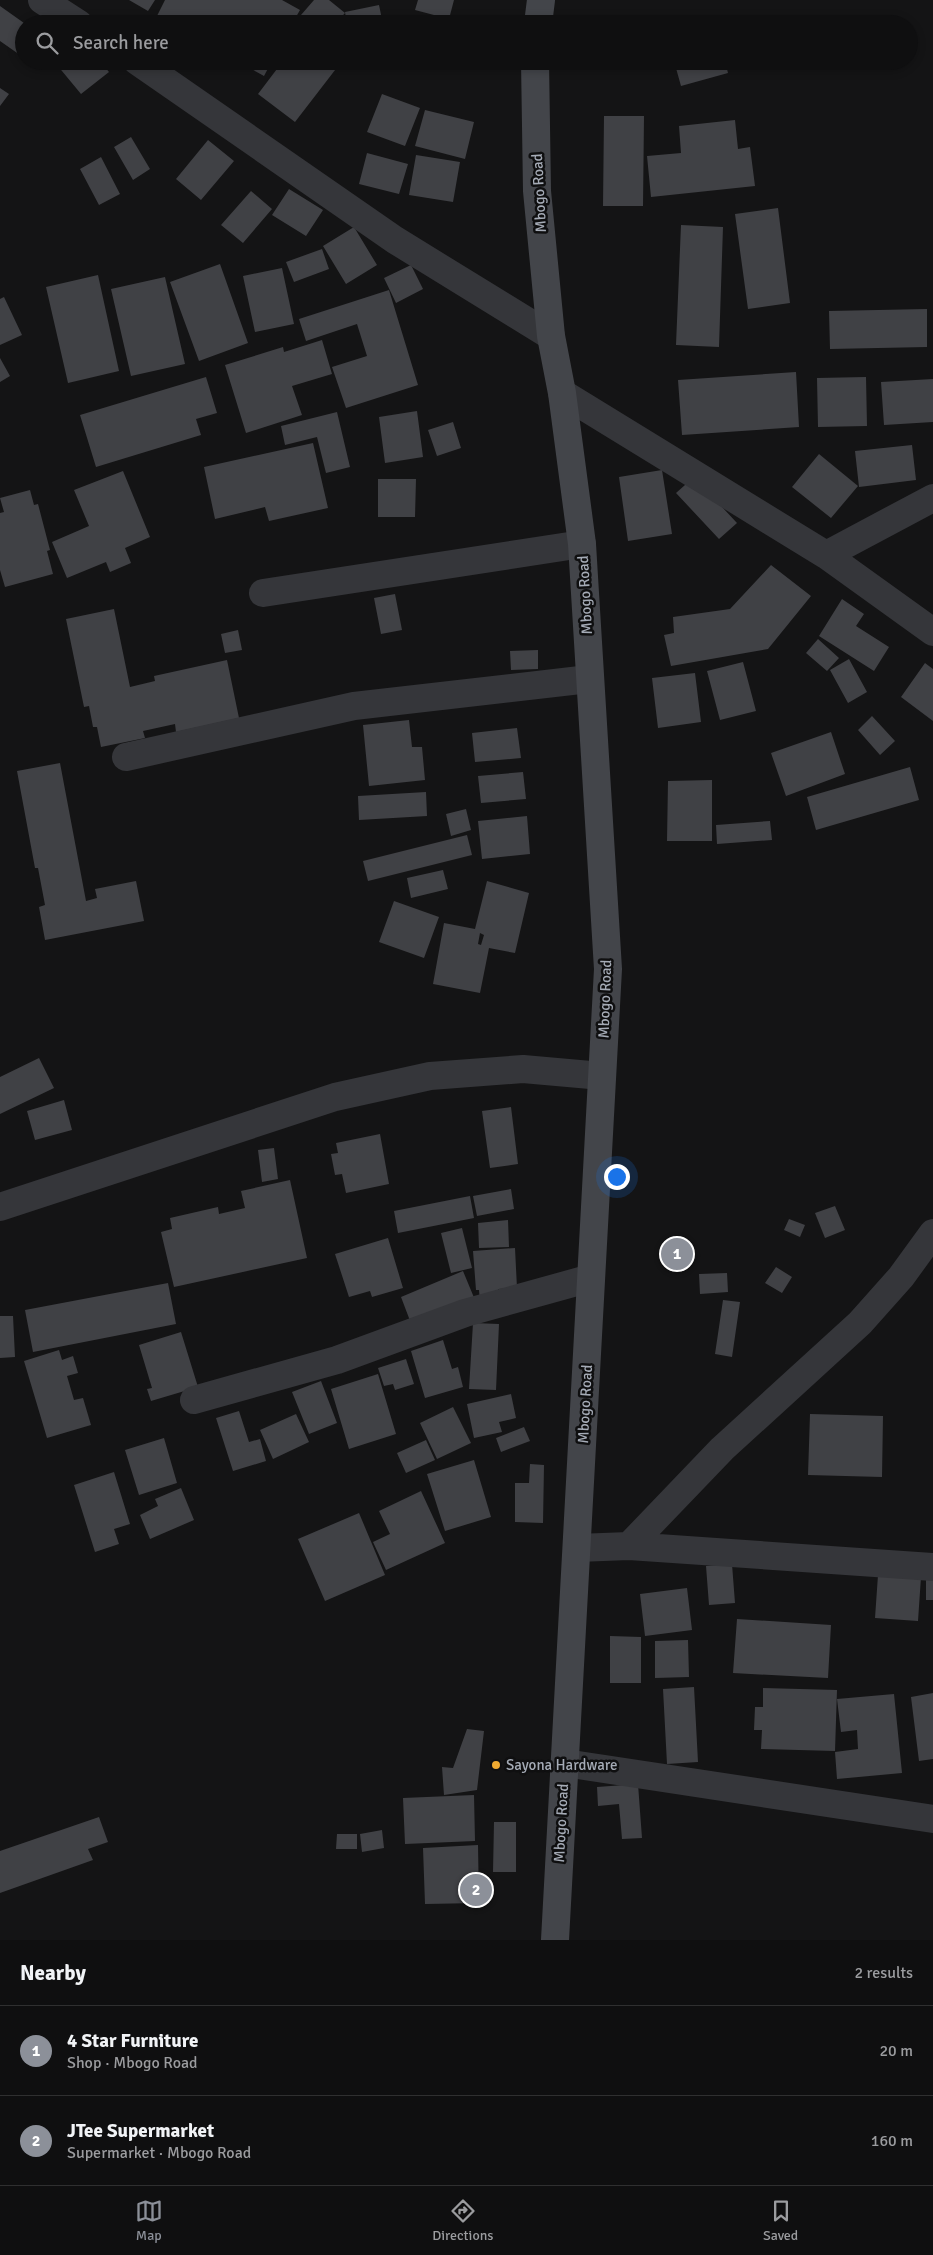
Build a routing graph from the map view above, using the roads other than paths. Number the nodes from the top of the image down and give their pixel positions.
1 (42, 0) edge
2 (541, 0) edge
3 (65, 15) edge
4 (539, 15) edge
5 (150, 70) edge
6 (535, 70) edge
7 (551, 336) junction
8 (562, 393) junction
9 (933, 498) edge
10 (582, 544) junction
11 (826, 555) junction
12 (263, 593) dead end
13 (933, 632) edge
14 (589, 679) junction
15 (126, 757) dead end
16 (602, 1076) junction
17 (0, 1207) edge
18 (933, 1233) edge
19 (591, 1278) junction
20 (194, 1400) dead end
21 (630, 1546) junction
22 (577, 1548) junction
23 (933, 1567) edge
24 (564, 1763) junction
25 (933, 1819) edge
26 (555, 1940) edge

1 - 3 street
2 - 4 main road
5 - 7 street
6 - 7 main road, Mbogo Road
7 - 8 main road, Mbogo Road
8 - 10 main road, Mbogo Road
8 - 11 street
9 - 11 street
10 - 12 street
10 - 14 main road, Mbogo Road
11 - 13 street
14 - 15 street
14 - 16 main road, Mbogo Road
16 - 17 street
16 - 19 main road, Mbogo Road
18 - 21 street
19 - 20 street
19 - 22 main road, Mbogo Road
21 - 22 street
21 - 23 street
22 - 24 main road, Mbogo Road
24 - 25 street
24 - 26 main road, Mbogo Road

